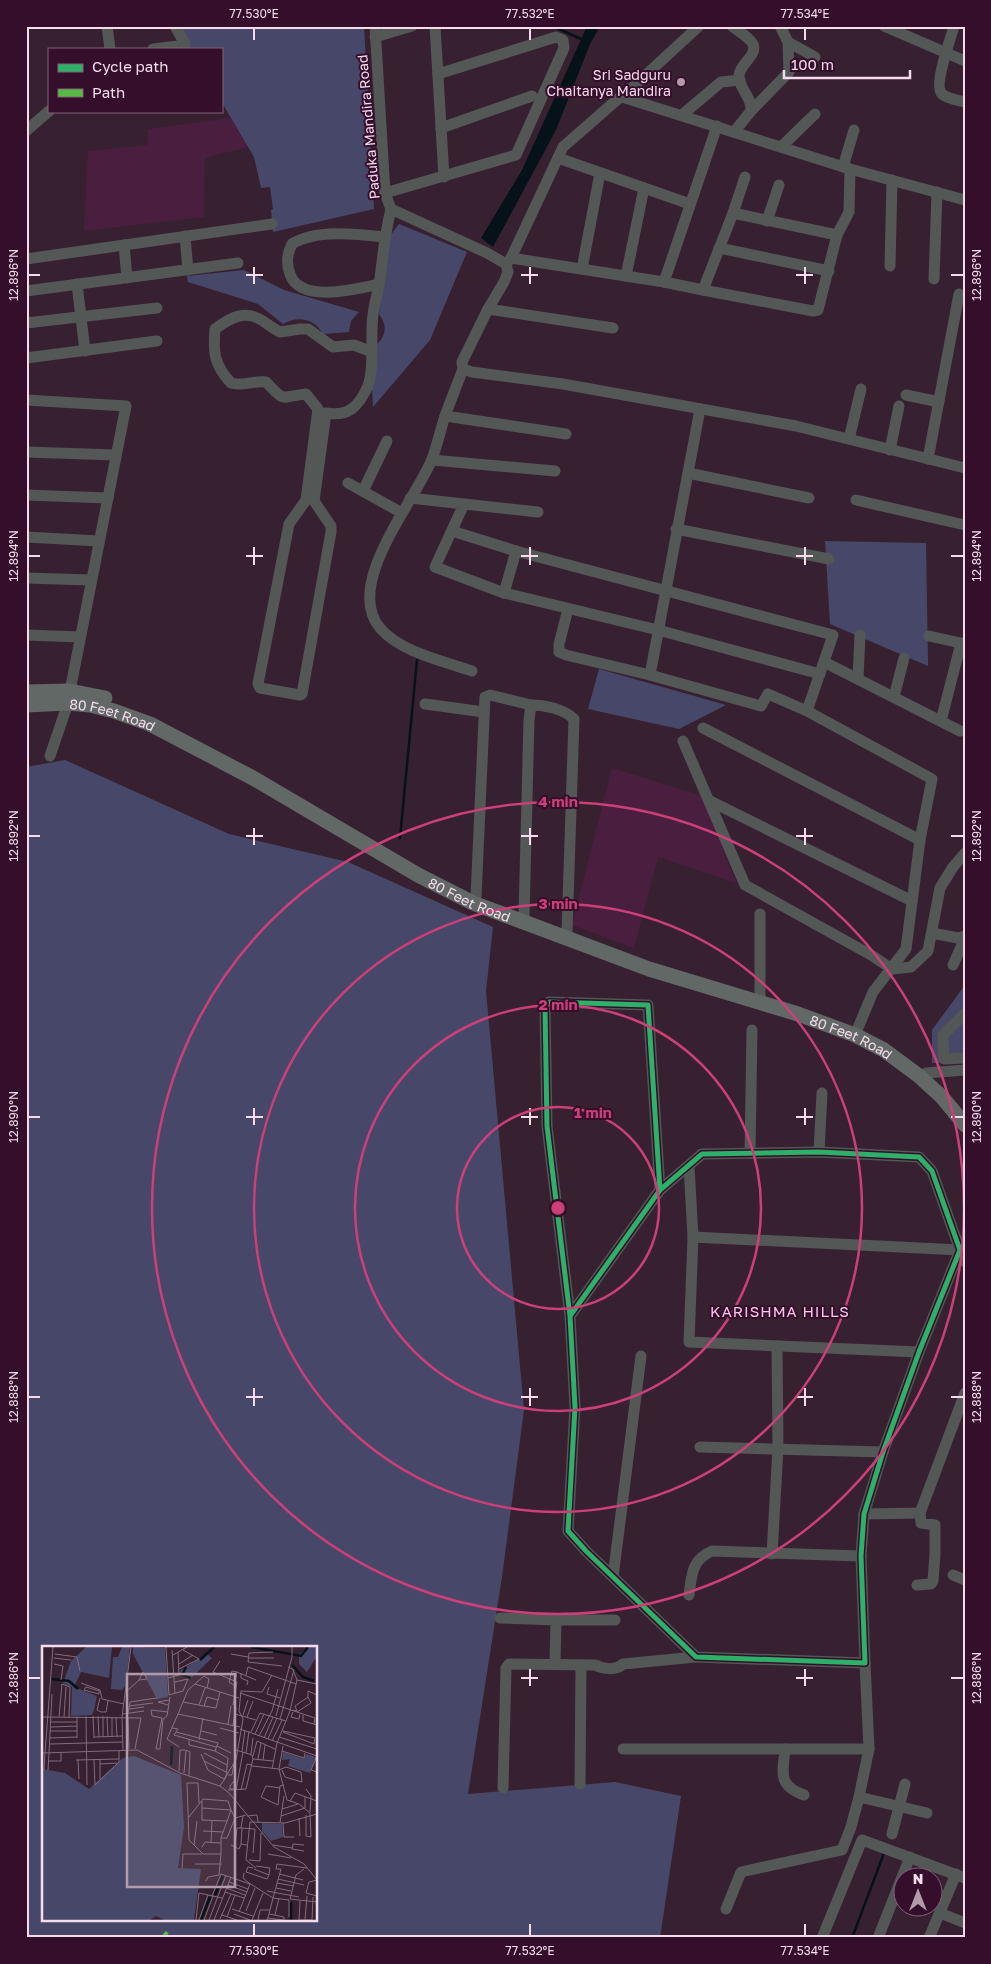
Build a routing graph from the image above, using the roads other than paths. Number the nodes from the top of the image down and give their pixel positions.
1 (107, 26) edge
2 (175, 26) edge
3 (412, 26) edge
4 (435, 26) edge
5 (699, 26) edge
6 (732, 26) edge
7 (780, 26) edge
8 (884, 26) edge
9 (954, 26) edge
10 (909, 31) edge
11 (375, 32) edge
12 (788, 42) junction
13 (110, 48) edge
14 (162, 48) edge
15 (947, 53) junction
16 (816, 57) dead end
17 (965, 61) edge
18 (438, 74) junction
19 (740, 80) junction
20 (532, 96) dead end
21 (622, 96) junction
22 (965, 102) edge
23 (751, 111) junction
24 (48, 112) edge
25 (815, 114) dead end
26 (682, 115) junction
27 (717, 126) junction
28 (441, 128) junction
29 (854, 130) dead end
30 (26, 131) edge
31 (734, 132) junction
32 (781, 147) junction
33 (558, 158) junction
34 (847, 168) junction
35 (600, 173) junction
36 (444, 177) junction
37 (745, 177) dead end
38 (892, 180) junction
39 (779, 185) dead end
40 (644, 188) junction
41 (937, 192) junction
42 (385, 193) junction
43 (965, 200) edge
44 (690, 204) junction
45 (391, 209) junction
46 (732, 213) junction
47 (767, 221) junction
48 (272, 224) dead end
49 (186, 236) junction
50 (836, 236) junction
51 (384, 237) junction
52 (124, 245) junction
53 (719, 248) junction
54 (26, 259) edge
55 (509, 261) junction
56 (238, 263) dead end
57 (890, 266) dead end
58 (582, 269) junction
59 (188, 270) junction
60 (829, 272) junction
61 (626, 276) junction
62 (127, 278) junction
63 (934, 279) dead end
64 (664, 282) junction
65 (77, 284) junction
66 (379, 284) junction
67 (703, 290) junction
68 (26, 291) edge
69 (959, 294) dead end
70 (157, 308) dead end
71 (488, 308) junction
72 (81, 317) junction
73 (26, 323) edge
74 (613, 328) dead end
75 (157, 341) dead end
76 (85, 351) junction
77 (372, 352) junction
78 (26, 358) edge
79 (463, 369) junction
80 (861, 389) dead end
81 (906, 396) dead end
82 (26, 400) edge
83 (939, 402) junction
84 (899, 406) dead end
85 (700, 409) junction
86 (445, 416) junction
87 (320, 425) junction
88 (566, 434) dead end
89 (850, 440) junction
90 (387, 441) dead end
91 (890, 450) junction
92 (26, 452) edge
93 (116, 455) junction
94 (928, 459) junction
95 (432, 460) junction
96 (965, 468) edge
97 (554, 471) dead end
98 (688, 473) junction
99 (313, 479) junction
100 (348, 483) dead end
101 (363, 492) junction
102 (26, 495) edge
103 (108, 498) junction
104 (410, 498) junction
105 (809, 498) dead end
106 (856, 500) dead end
107 (464, 504) junction
108 (538, 512) dead end
109 (402, 513) junction
110 (965, 525) edge
111 (676, 529) junction
112 (452, 531) junction
113 (26, 537) edge
114 (99, 541) junction
115 (516, 551) junction
116 (829, 560) dead end
117 (26, 578) edge
118 (91, 580) junction
119 (665, 590) junction
120 (504, 593) junction
121 (568, 609) junction
122 (658, 630) junction
123 (26, 635) edge
124 (860, 635) dead end
125 (929, 636) dead end
126 (80, 637) junction
127 (963, 644) edge
128 (904, 658) dead end
129 (824, 662) junction
130 (472, 671) dead end
131 (820, 674) junction
132 (650, 676) junction
133 (858, 679) junction
134 (26, 692) edge
135 (69, 697) junction
136 (894, 698) junction
137 (425, 704) dead end
138 (26, 705) edge
139 (531, 705) junction
140 (807, 711) junction
141 (484, 712) junction
142 (941, 722) junction
143 (703, 728) dead end
144 (960, 731) dead end
145 (683, 740) dead end
146 (205, 749) junction
147 (50, 756) dead end
148 (710, 801) junction
149 (920, 840) junction
150 (965, 853) edge
151 (476, 897) junction
152 (912, 901) junction
153 (760, 914) dead end
154 (524, 916) junction
155 (567, 932) junction
156 (932, 933) junction
157 (965, 937) edge
158 (954, 965) dead end
159 (892, 969) junction
160 (761, 1000) junction
161 (963, 1016) edge
162 (752, 1030) dead end
163 (856, 1032) junction
164 (965, 1058) edge
165 (965, 1070) edge
166 (926, 1073) junction
167 (822, 1093) dead end
168 (965, 1115) edge
169 (965, 1125) edge
170 (819, 1152) junction
171 (750, 1153) junction
172 (689, 1166) junction
173 (660, 1190) junction
174 (693, 1238) junction
175 (960, 1250) junction
176 (965, 1262) edge
177 (570, 1316) junction
178 (777, 1346) junction
179 (919, 1352) junction
180 (642, 1356) dead end
181 (965, 1393) edge
182 (700, 1446) dead end
183 (778, 1448) junction
184 (883, 1452) junction
185 (920, 1513) junction
186 (864, 1514) junction
187 (772, 1554) junction
188 (862, 1556) junction
189 (953, 1575) dead end
190 (613, 1577) junction
191 (965, 1580) edge
192 (917, 1586) dead end
193 (689, 1595) dead end
194 (500, 1618) dead end
195 (556, 1620) junction
196 (614, 1620) dead end
197 (696, 1657) junction
198 (865, 1663) junction
199 (555, 1664) junction
200 (581, 1665) junction
201 (785, 1748) junction
202 (624, 1749) dead end
203 (869, 1749) junction
204 (580, 1784) dead end
205 (905, 1784) dead end
206 (503, 1788) dead end
207 (804, 1795) dead end
208 (859, 1797) junction
209 (899, 1806) junction
210 (927, 1813) dead end
211 (892, 1834) dead end
212 (910, 1857) junction
213 (960, 1876) edge
214 (944, 1906) edge
215 (726, 1909) dead end
216 (944, 1915) edge
217 (939, 1916) edge
218 (965, 1923) edge
219 (822, 1938) edge
220 (878, 1938) edge
221 (929, 1938) edge

1 - 13 street
2 - 14 street
3 - 11 street
4 - 18 street
5 - 21 street
6 - 19 street
7 - 12 street
8 - 10 street
9 - 15 street
10 - 15 street
11 - 42 street, Paduka Mandira Road
12 - 16 street
12 - 23 street
15 - 17 street
15 - 22 street
18 - 28 street
18 - 36 street
19 - 23 street
19 - 26 street
20 - 28 street
21 - 26 street
21 - 33 street
23 - 31 street
24 - 30 street
25 - 32 street
26 - 27 street
27 - 31 street
27 - 44 street
28 - 36 street
29 - 34 street
31 - 32 street
32 - 34 street
33 - 35 street
33 - 55 street
34 - 38 street
34 - 50 street
35 - 40 street
35 - 58 street
36 - 42 street
37 - 46 street
38 - 41 street
38 - 57 street
39 - 47 street
40 - 44 street
40 - 61 street
41 - 43 street
41 - 63 street
42 - 45 street, Paduka Mandira Road
44 - 64 street
45 - 51 street
45 - 55 street, Paduka Mandira Road
46 - 47 street
46 - 53 street
47 - 50 street
48 - 49 street
49 - 52 street
49 - 59 street
50 - 60 street
51 - 66 street
51 - 66 street
52 - 54 street
52 - 62 street
53 - 60 street
53 - 67 street
55 - 58 street
55 - 71 street
56 - 59 street
58 - 61 street
59 - 62 street
60 - 67 street
61 - 64 street
62 - 65 street
64 - 67 street
65 - 68 street
65 - 72 street
66 - 77 street
69 - 83 street
70 - 72 street
71 - 74 street
71 - 79 street
72 - 73 street
72 - 76 street
75 - 76 street
76 - 78 street
77 - 87 street
77 - 87 street
79 - 85 street
79 - 86 street
80 - 89 street
81 - 83 street
82 - 93 street
83 - 94 street
84 - 91 street
85 - 89 street
85 - 98 street
86 - 88 street
86 - 95 street
87 - 99 street
89 - 91 street
90 - 101 street
91 - 94 street
92 - 93 street
93 - 103 street
94 - 96 street
95 - 97 street
95 - 104 street
98 - 105 street
98 - 111 street
99 - 99 street
100 - 101 street
101 - 109 street
102 - 103 street
103 - 114 street
104 - 107 street
104 - 109 street
106 - 110 street
107 - 108 street
107 - 112 street
109 - 130 street
111 - 116 street
111 - 119 street
112 - 115 street
112 - 120 street
113 - 114 street
114 - 118 street
115 - 119 street
115 - 120 street
117 - 118 street
118 - 126 street
119 - 122 street
119 - 129 street
120 - 121 street
121 - 122 street
121 - 132 street
122 - 131 street
122 - 132 street
123 - 126 street
124 - 133 street
125 - 127 street
126 - 135 street
127 - 142 street
128 - 136 street
129 - 131 street
129 - 133 street
131 - 140 street
132 - 140 street
133 - 136 street
134 - 135 main road, 80 Feet Road
135 - 138 main road, 80 Feet Road
135 - 146 main road, 80 Feet Road
135 - 147 street
136 - 142 street
137 - 141 street
139 - 141 street
139 - 154 street
139 - 155 street
140 - 149 street
141 - 151 street
142 - 144 street
143 - 149 street
145 - 148 street
146 - 151 main road, 80 Feet Road
146 - 160 main road, 80 Feet Road
148 - 152 street
148 - 159 street
149 - 152 street
150 - 156 street
151 - 154 main road, 80 Feet Road
152 - 159 street
153 - 160 street
154 - 155 main road, 80 Feet Road
155 - 160 main road, 80 Feet Road
156 - 157 street
156 - 159 street
157 - 158 street
159 - 163 street
160 - 163 main road, 80 Feet Road
161 - 164 street
162 - 171 street
163 - 166 main road, 80 Feet Road
163 - 169 main road, 80 Feet Road
165 - 166 street
166 - 168 main road, 80 Feet Road
167 - 170 street
170 - 171 street
170 - 175 street
171 - 172 street
172 - 173 street
172 - 174 street
173 - 177 street
173 - 177 street
174 - 175 street
174 - 178 street
175 - 176 street
175 - 179 street
177 - 190 street
178 - 179 street
178 - 183 street
179 - 184 street
180 - 190 street
181 - 185 street
182 - 183 street
183 - 184 street
183 - 187 street
184 - 186 street
185 - 186 street
185 - 192 street
186 - 188 street
187 - 188 street
187 - 193 street
188 - 198 street
189 - 191 street
190 - 197 street
194 - 195 street
195 - 196 street
195 - 199 street
197 - 198 street
197 - 200 street
198 - 203 street
199 - 200 street
199 - 206 street
200 - 204 street
201 - 202 street
201 - 203 street
201 - 207 street
203 - 208 street
205 - 209 street
208 - 209 street
208 - 215 street
209 - 210 street
209 - 211 street
212 - 213 street
212 - 219 street
212 - 220 street
213 - 214 street
216 - 218 street
217 - 221 street

